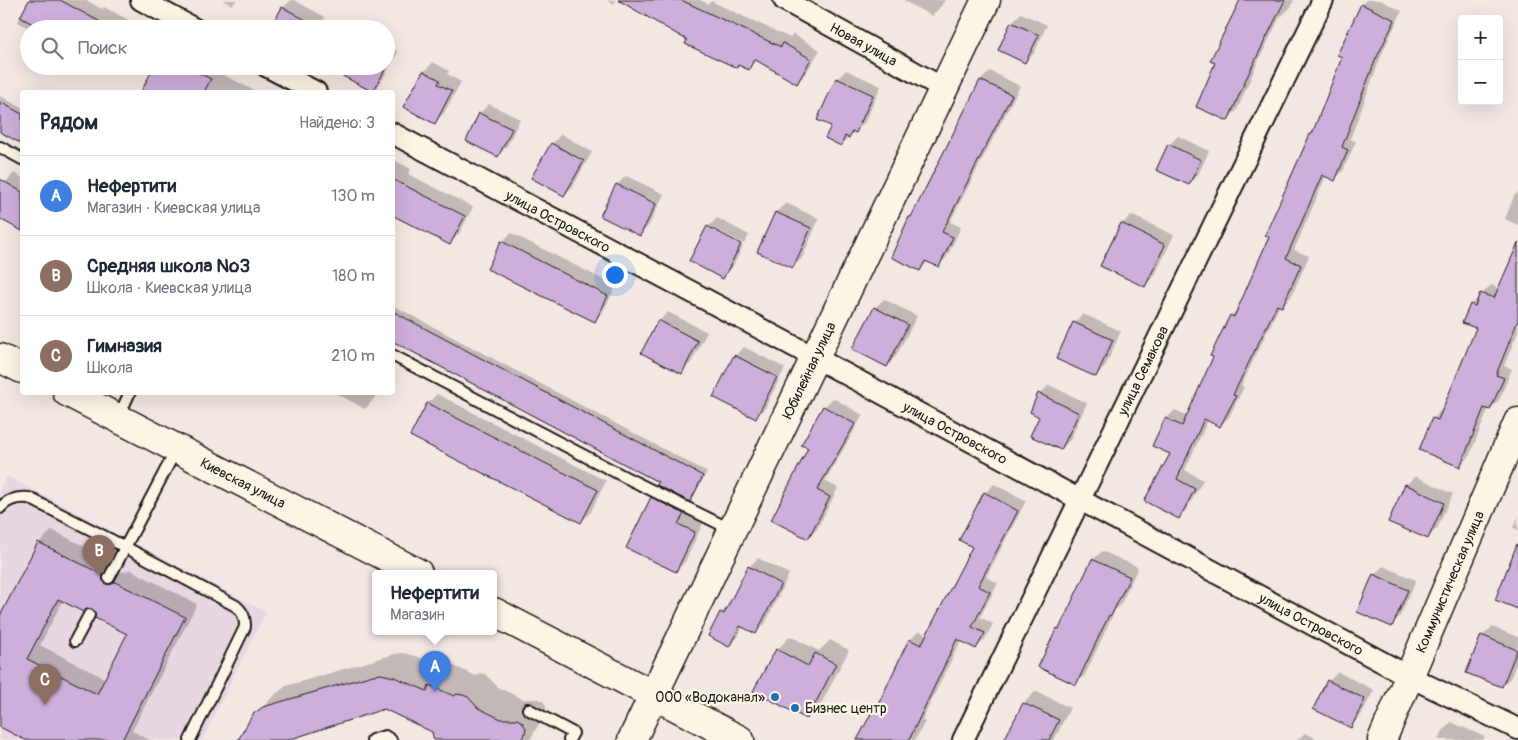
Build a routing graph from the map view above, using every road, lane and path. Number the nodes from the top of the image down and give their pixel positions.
1 (141, 0) edge
2 (784, 0) edge
3 (986, 0) edge
4 (1323, 0) edge
5 (179, 20) edge
6 (283, 75) edge
7 (943, 88) junction
8 (312, 90) edge
9 (395, 135) edge
10 (0, 147) edge
11 (20, 158) edge
12 (395, 357) edge
13 (814, 357) junction
14 (0, 358) edge
15 (20, 369) edge
16 (73, 395) edge
17 (129, 395) edge
18 (118, 418) junction
19 (1518, 422) edge
20 (177, 449) junction
21 (1080, 501) junction
22 (0, 508) edge
23 (732, 530) junction
24 (125, 547) junction
25 (412, 570) edge
26 (109, 578) dead end
27 (497, 614) edge
28 (89, 615) dead end
29 (75, 641) dead end
30 (1410, 677) junction
31 (654, 694) junction
32 (528, 709) dead end
33 (1518, 729) edge
34 (190, 740) edge
35 (372, 740) edge
36 (391, 740) edge
37 (569, 740) edge
38 (632, 740) edge
39 (740, 740) edge
40 (963, 740) edge
41 (1382, 740) edge

1 - 5 street
2 - 7 street, Новая улица
3 - 7 street, Юбилейная улица
4 - 21 street, улица Семакова
6 - 8 street
7 - 13 street, Юбилейная улица
9 - 13 street, улица Островского
10 - 11 lane
12 - 23 lane
13 - 21 street, улица Островского
13 - 23 street, Юбилейная улица
14 - 15 street
16 - 18 street, Киевская улица
17 - 18 lane
18 - 20 street, Киевская улица
19 - 30 street, Коммунистическая улица
20 - 24 lane
20 - 25 street, Киевская улица
21 - 30 street, улица Островского
21 - 40 street, улица Семакова
22 - 24 lane
23 - 31 street, Юбилейная улица
24 - 26 lane
24 - 34 lane
27 - 31 street
28 - 29 lane
30 - 33 street, улица Островского
30 - 41 street, Коммунистическая улица
31 - 38 street, Юбилейная улица
31 - 39 street
32 - 37 lane
35 - 36 lane

